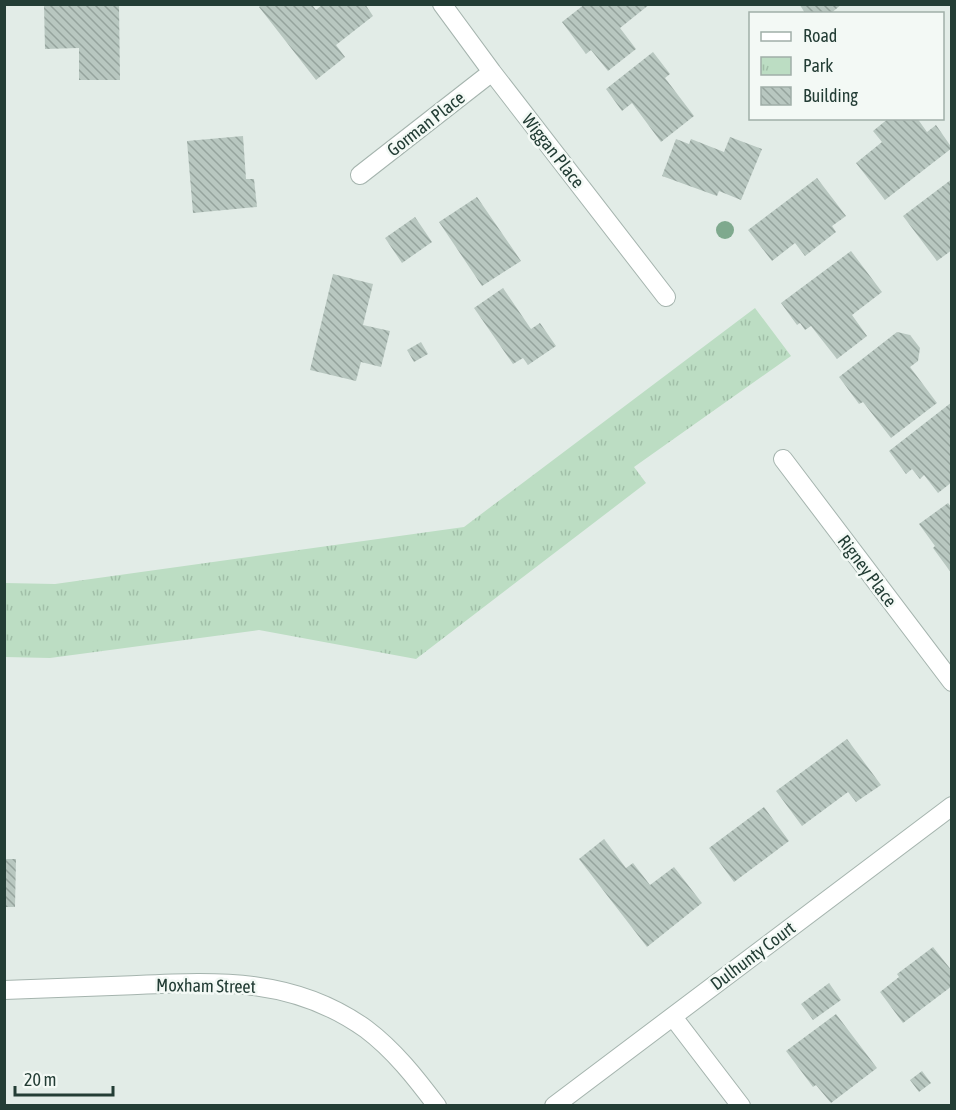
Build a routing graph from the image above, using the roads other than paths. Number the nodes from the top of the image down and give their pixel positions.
1 (442, 4) edge
2 (492, 72) junction
3 (360, 175) dead end
4 (666, 297) dead end
5 (783, 459) dead end
6 (951, 682) edge
7 (951, 806) edge
8 (4, 990) edge
9 (673, 1017) junction
10 (438, 1106) edge
11 (554, 1106) edge
12 (741, 1106) edge

1 - 2 street, Wiggan Place
2 - 3 street, Gorman Place
2 - 4 street, Wiggan Place
5 - 6 street, Rigney Place
7 - 9 street, Dulhunty Court
8 - 10 street, Moxham Street
9 - 11 street, Dulhunty Court
9 - 12 street

